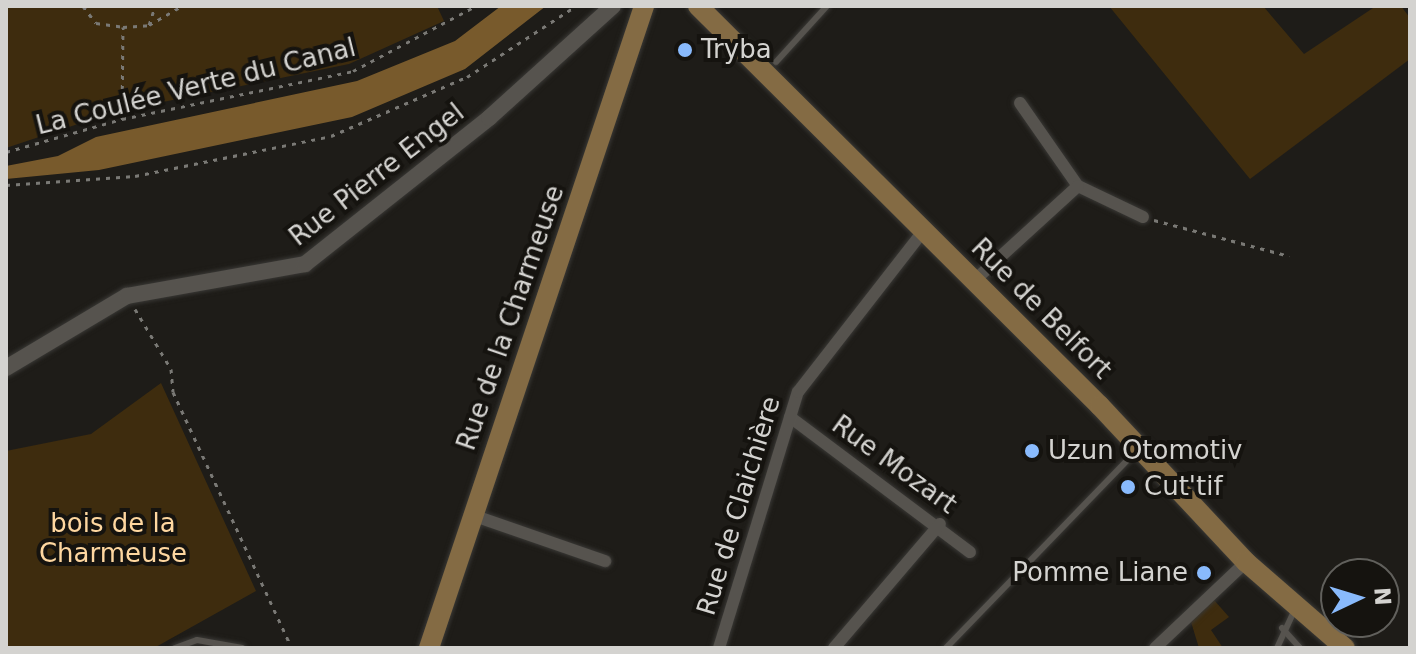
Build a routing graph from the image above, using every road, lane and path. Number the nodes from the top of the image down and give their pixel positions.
1 (83, 6) edge
2 (155, 6) edge
3 (182, 6) edge
4 (476, 6) edge
5 (576, 6) edge
6 (613, 6) edge
7 (644, 6) edge
8 (698, 6) edge
9 (827, 6) edge
10 (149, 25) junction
11 (123, 27) junction
12 (776, 62) dead end
13 (1020, 103) dead end
14 (122, 119) junction
15 (6, 152) edge
16 (6, 185) edge
17 (1078, 186) junction
18 (1143, 217) joint
19 (925, 229) junction
20 (1289, 256) dead end
21 (976, 279) junction
22 (127, 296) junction
23 (6, 368) edge
24 (790, 417) junction
25 (1139, 448) junction
26 (472, 515) junction
27 (940, 524) junction
28 (970, 552) dead end
29 (605, 561) dead end
30 (1246, 562) junction
31 (1295, 609) junction
32 (1282, 628) junction
33 (175, 648) edge
34 (242, 648) edge
35 (292, 648) edge
36 (429, 648) edge
37 (719, 648) edge
38 (834, 648) edge
39 (946, 648) edge
40 (1155, 648) edge
41 (1277, 648) edge
42 (1300, 648) edge
43 (1345, 648) edge

1 - 11 path
2 - 10 path
3 - 10 path
4 - 14 path, La Coulée Verte du Canal
5 - 16 path
6 - 22 street, Rue Pierre Engel
7 - 26 main road, Rue de la Charmeuse
8 - 19 main road, Rue de Belfort
9 - 12 lane
10 - 11 path
11 - 14 path
13 - 17 street
14 - 15 path, La Coulée Verte du Canal
17 - 18 street
17 - 21 street
18 - 20 path
19 - 21 main road, Rue de Belfort
19 - 24 street, Rue de Claichière
21 - 25 main road, Rue de Belfort
22 - 23 street, Rue Pierre Engel
22 - 35 path
24 - 27 street, Rue Mozart
24 - 37 street, Rue de Claichière
25 - 30 main road, Rue de Belfort
25 - 39 lane
26 - 29 street
26 - 36 main road, Rue de la Charmeuse
27 - 28 street, Rue Mozart
27 - 38 street
30 - 31 main road, Rue de Belfort
30 - 40 street
31 - 32 lane
31 - 43 main road, Rue de Belfort
32 - 41 lane
32 - 42 lane
33 - 34 lane

